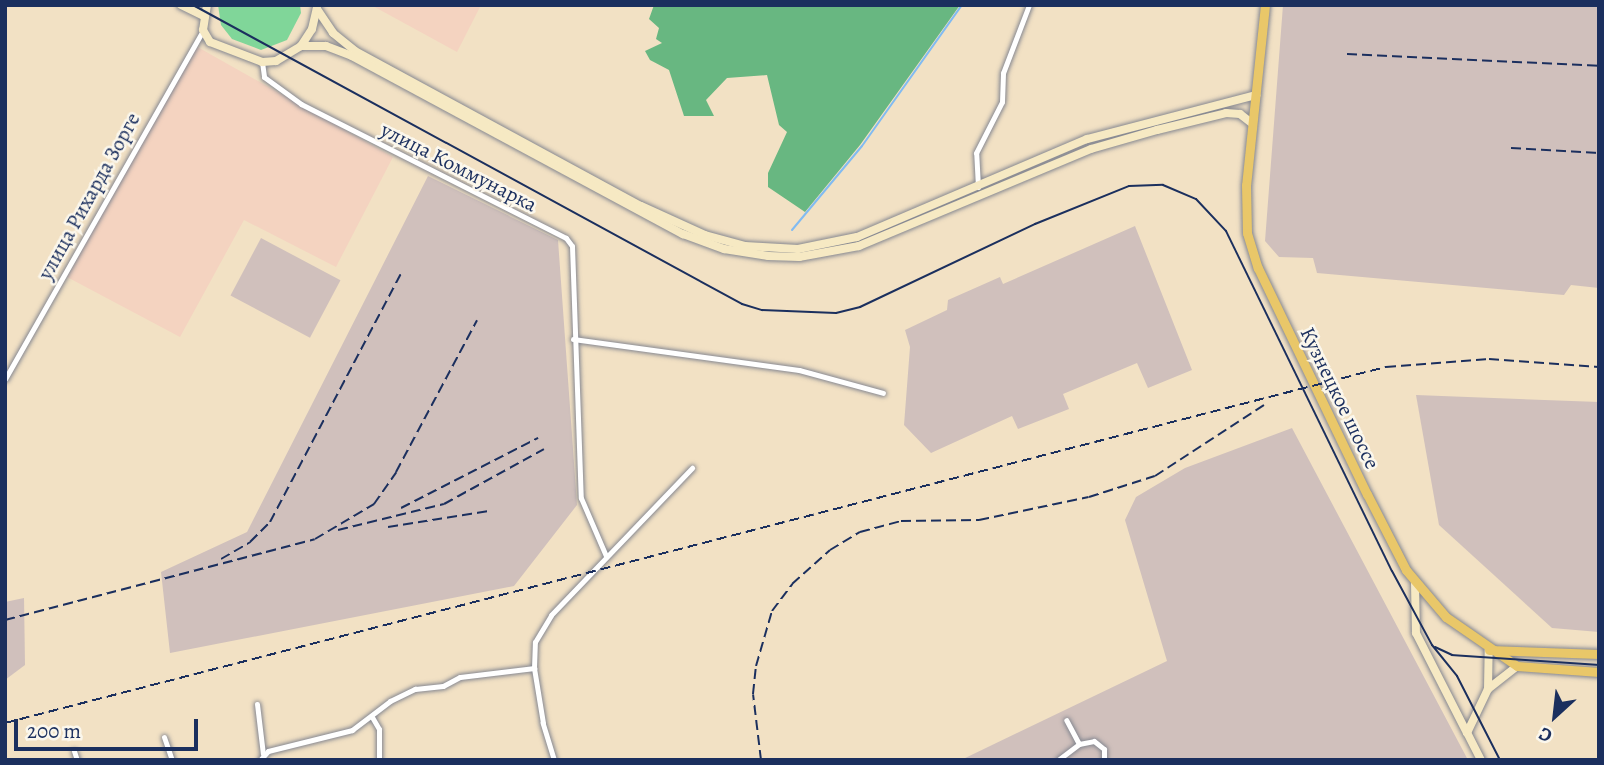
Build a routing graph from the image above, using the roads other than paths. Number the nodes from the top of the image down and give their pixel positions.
1 (181, 5) edge
2 (207, 5) edge
3 (1029, 5) edge
4 (1265, 5) edge
5 (317, 7) edge
6 (204, 16) junction
7 (203, 30) junction
8 (301, 46) junction
9 (262, 62) junction
10 (1256, 95) junction
11 (1254, 124) junction
12 (978, 187) junction
13 (573, 339) junction
14 (5, 379) edge
15 (883, 393) dead end
16 (692, 468) dead end
17 (606, 556) junction
18 (1415, 583) junction
19 (1489, 650) junction
20 (1599, 654) edge
21 (1517, 666) junction
22 (534, 668) junction
23 (1599, 673) edge
24 (1488, 689) junction
25 (257, 704) dead end
26 (372, 717) junction
27 (1066, 720) dead end
28 (1467, 733) junction
29 (164, 737) dead end
30 (1079, 744) junction
31 (74, 751) dead end
32 (261, 757) edge
33 (77, 760) edge
34 (172, 760) edge
35 (379, 760) edge
36 (554, 760) edge
37 (1058, 760) edge
38 (1104, 760) edge
39 (1481, 760) edge

1 - 6 main road
2 - 6 main road
3 - 12 street
4 - 10 main road, Кузнецкое шоссе
5 - 8 main road
5 - 12 main road
6 - 7 main road
7 - 9 main road
7 - 14 street, улица Рихарда Зорге
8 - 9 main road
8 - 11 main road
9 - 13 street, улица Коммунарка
10 - 11 main road, Кузнецкое шоссе
10 - 12 main road
11 - 18 main road, Кузнецкое шоссе
13 - 15 street
13 - 17 street, улица Коммунарка
16 - 17 street
17 - 22 street
18 - 19 main road, Кузнецкое шоссе
18 - 28 main road
19 - 20 main road
19 - 21 main road, Кузнецкое шоссе
19 - 24 main road
21 - 23 main road
21 - 24 main road
22 - 26 street
22 - 36 street
24 - 28 main road
25 - 32 street
26 - 32 street
26 - 35 street
27 - 30 street
28 - 39 main road
29 - 34 street
30 - 37 street
30 - 38 street
31 - 33 street

